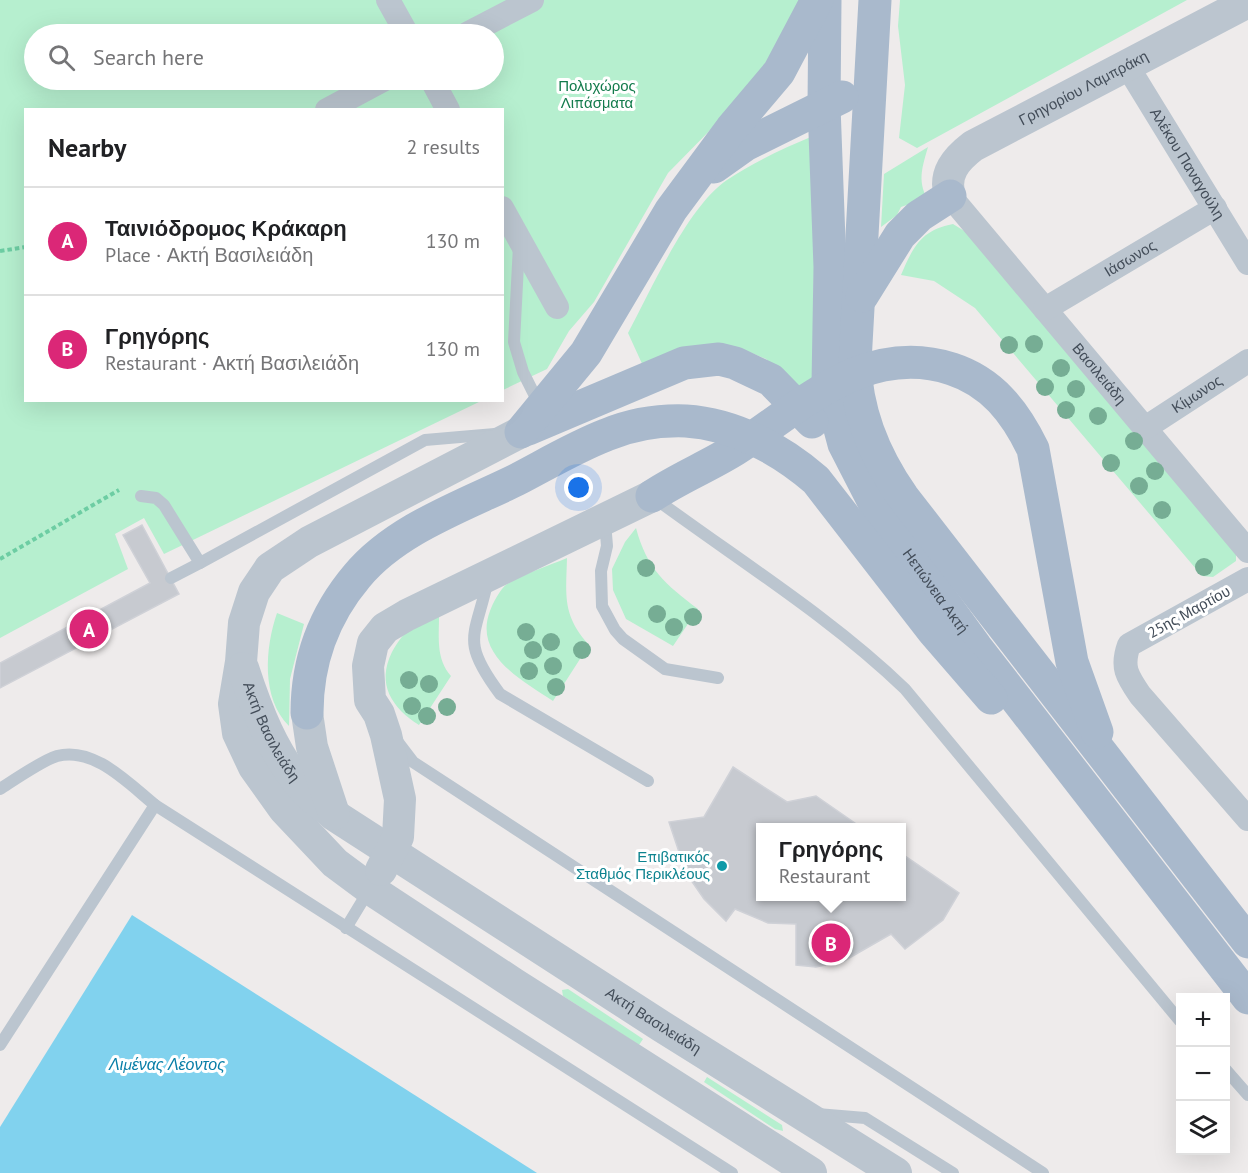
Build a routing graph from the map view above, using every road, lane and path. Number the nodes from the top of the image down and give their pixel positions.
1 (388, 0) edge
2 (532, 0) edge
3 (817, 0) edge
4 (825, 0) edge
5 (875, 0) edge
6 (1248, 2) edge
7 (401, 24) edge
8 (486, 24) edge
9 (1126, 64) junction
10 (870, 81) junction
11 (364, 90) edge
12 (437, 90) edge
13 (824, 106) junction
14 (331, 108) edge
15 (447, 108) edge
16 (689, 186) junction
17 (950, 196) junction
18 (1215, 208) junction
19 (504, 212) edge
20 (519, 238) junction
21 (24, 247) edge
22 (0, 251) edge
23 (1248, 263) edge
24 (557, 307) dead end
25 (1045, 309) junction
26 (849, 320) junction
27 (1248, 361) edge
28 (531, 420) junction
29 (1145, 428) junction
30 (851, 460) junction
31 (119, 490) dead end
32 (141, 496) dead end
33 (652, 496) junction
34 (605, 521) junction
35 (1248, 551) edge
36 (0, 559) edge
37 (200, 563) junction
38 (488, 577) junction
39 (171, 578) dead end
40 (1248, 579) edge
41 (241, 662) junction
42 (718, 678) dead end
43 (307, 713) joint
44 (379, 714) junction
45 (1106, 760) junction
46 (1078, 778) junction
47 (648, 781) dead end
48 (0, 789) edge
49 (155, 805) junction
50 (334, 815) junction
51 (1248, 819) edge
52 (392, 852) junction
53 (370, 889) junction
54 (346, 928) junction
55 (1248, 942) edge
56 (1248, 998) edge
57 (1176, 1016) edge
58 (0, 1046) edge
59 (1230, 1075) edge
60 (1248, 1095) edge
61 (798, 1112) junction
62 (732, 1173) edge
63 (811, 1173) edge
64 (896, 1173) edge
65 (953, 1173) edge
66 (1043, 1173) edge

1 - 7 street
2 - 8 street
3 - 16 main road
4 - 13 main road, Ηετιώνεια Ακτή
5 - 10 main road, Ηετιώνεια Ακτή
6 - 9 street, Γρηγορίου Λαμπράκη
9 - 17 street, Γρηγορίου Λαμπράκη
9 - 18 street, Αλέκου Παναγούλη
10 - 13 main road
10 - 26 main road, Ηετιώνεια Ακτή
11 - 14 street
12 - 15 street
13 - 16 main road
13 - 26 main road, Ηετιώνεια Ακτή
16 - 28 main road
17 - 25 street, Βασιλειάδη
17 - 26 main road
18 - 23 street, Αλέκου Παναγούλη
18 - 25 street, Ιάσωνος
19 - 20 street
20 - 24 street
20 - 28 lane
21 - 22 path
25 - 29 street, Βασιλειάδη
26 - 30 main road, Ηετιώνεια Ακτή
26 - 45 main road, Ηετιώνεια Ακτή
27 - 29 street, Κίμωνος
28 - 30 main road
28 - 37 lane
28 - 41 street
29 - 35 street, Βασιλειάδη
30 - 46 main road, Ηετιώνεια Ακτή
31 - 36 path
32 - 37 lane
33 - 34 street
33 - 45 main road
33 - 57 lane
34 - 38 street
34 - 42 lane
37 - 39 lane
38 - 44 street
38 - 47 lane
40 - 51 street, 25ης Μαρτίου
41 - 50 street, Ακτή Βασιλειάδη
41 - 53 street, Ακτή Βασιλειάδη
43 - 46 main road
43 - 50 street
44 - 52 street
44 - 66 lane
45 - 55 main road, Ηετιώνεια Ακτή
46 - 56 main road, Ηετιώνεια Ακτή
48 - 49 lane
49 - 54 lane
49 - 58 lane
50 - 52 street, Ακτή Βασιλειάδη
52 - 53 street
52 - 61 street, Ακτή Βασιλειάδη
53 - 54 lane
53 - 63 street, Ακτή Βασιλειάδη
54 - 62 lane
59 - 60 lane
61 - 64 street, Ακτή Βασιλειάδη
61 - 65 lane

